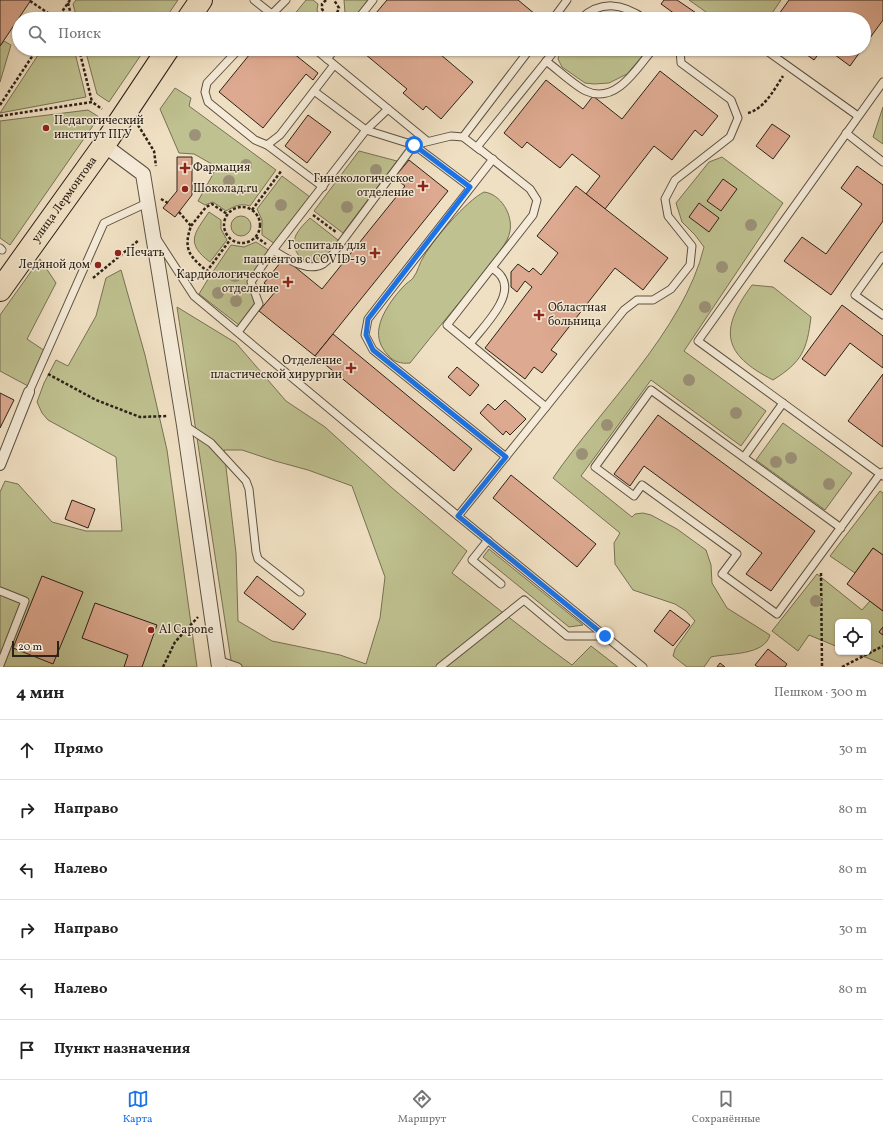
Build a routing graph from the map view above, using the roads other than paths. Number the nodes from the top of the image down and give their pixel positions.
1 (201, 0) edge
2 (254, 0) edge
3 (286, 0) edge
4 (373, 0) edge
5 (567, 0) edge
6 (193, 12) edge
7 (266, 12) edge
8 (274, 12) edge
9 (364, 12) edge
10 (558, 12) edge
11 (586, 12) edge
12 (635, 12) edge
13 (163, 56) edge
14 (232, 56) edge
15 (323, 56) edge
16 (329, 56) edge
17 (525, 56) edge
18 (550, 56) edge
19 (647, 56) edge
20 (681, 56) edge
21 (774, 56) edge
22 (327, 59) junction
23 (546, 61) junction
24 (334, 65) junction
25 (883, 82) edge
26 (314, 91) junction
27 (388, 109) junction
28 (858, 116) junction
29 (366, 130) junction
30 (846, 133) junction
31 (463, 137) junction
32 (427, 141) junction
33 (104, 145) junction
34 (267, 145) junction
35 (414, 145) junction
36 (484, 152) junction
37 (493, 159) junction
38 (883, 162) edge
39 (323, 187) junction
40 (470, 187) junction
41 (147, 203) junction
42 (152, 231) junction
43 (273, 250) junction
44 (883, 256) edge
45 (492, 268) junction
46 (0, 290) edge
47 (883, 315) edge
48 (238, 332) junction
49 (470, 344) junction
50 (29, 392) joint
51 (783, 403) junction
52 (546, 407) junction
53 (184, 425) junction
54 (506, 457) junction
55 (744, 457) junction
56 (0, 464) edge
57 (882, 474) edge
58 (458, 516) junction
59 (841, 528) junction
60 (488, 540) junction
61 (502, 584) dead end
62 (0, 591) edge
63 (300, 592) dead end
64 (605, 636) junction
65 (219, 663) edge
66 (0, 665) edge
67 (238, 667) edge
68 (440, 667) edge
69 (643, 667) edge

1 - 6 main road
2 - 7 lane
3 - 8 lane
4 - 9 lane
5 - 10 lane
11 - 12 lane
13 - 33 main road, улица Лермонтова
14 - 34 lane
15 - 22 lane
16 - 22 lane
17 - 31 lane
18 - 23 lane
19 - 23 lane
20 - 52 lane
21 - 28 lane
22 - 24 lane
23 - 36 lane
24 - 26 lane
24 - 27 lane
25 - 28 lane
26 - 29 lane
26 - 34 lane
27 - 29 lane
27 - 32 lane
28 - 30 lane
29 - 35 lane
29 - 39 lane
30 - 38 lane
30 - 51 lane
31 - 32 lane
31 - 36 lane
32 - 35 lane
33 - 41 street
33 - 46 main road, улица Лермонтова
34 - 39 lane
35 - 40 lane
35 - 43 lane
36 - 37 lane
37 - 40 lane
37 - 45 lane
39 - 43 lane
40 - 54 lane
41 - 42 street
41 - 50 lane
42 - 48 lane
42 - 53 street
43 - 48 lane
44 - 47 lane
45 - 49 lane
45 - 49 lane
48 - 58 lane
49 - 52 lane
50 - 56 street
51 - 55 lane
51 - 57 lane
52 - 54 lane
53 - 63 lane
53 - 65 street
54 - 58 lane
55 - 59 lane
55 - 59 lane
57 - 59 lane
58 - 60 lane
60 - 61 lane
60 - 64 lane
62 - 66 lane
64 - 68 lane
64 - 69 lane
65 - 67 lane

